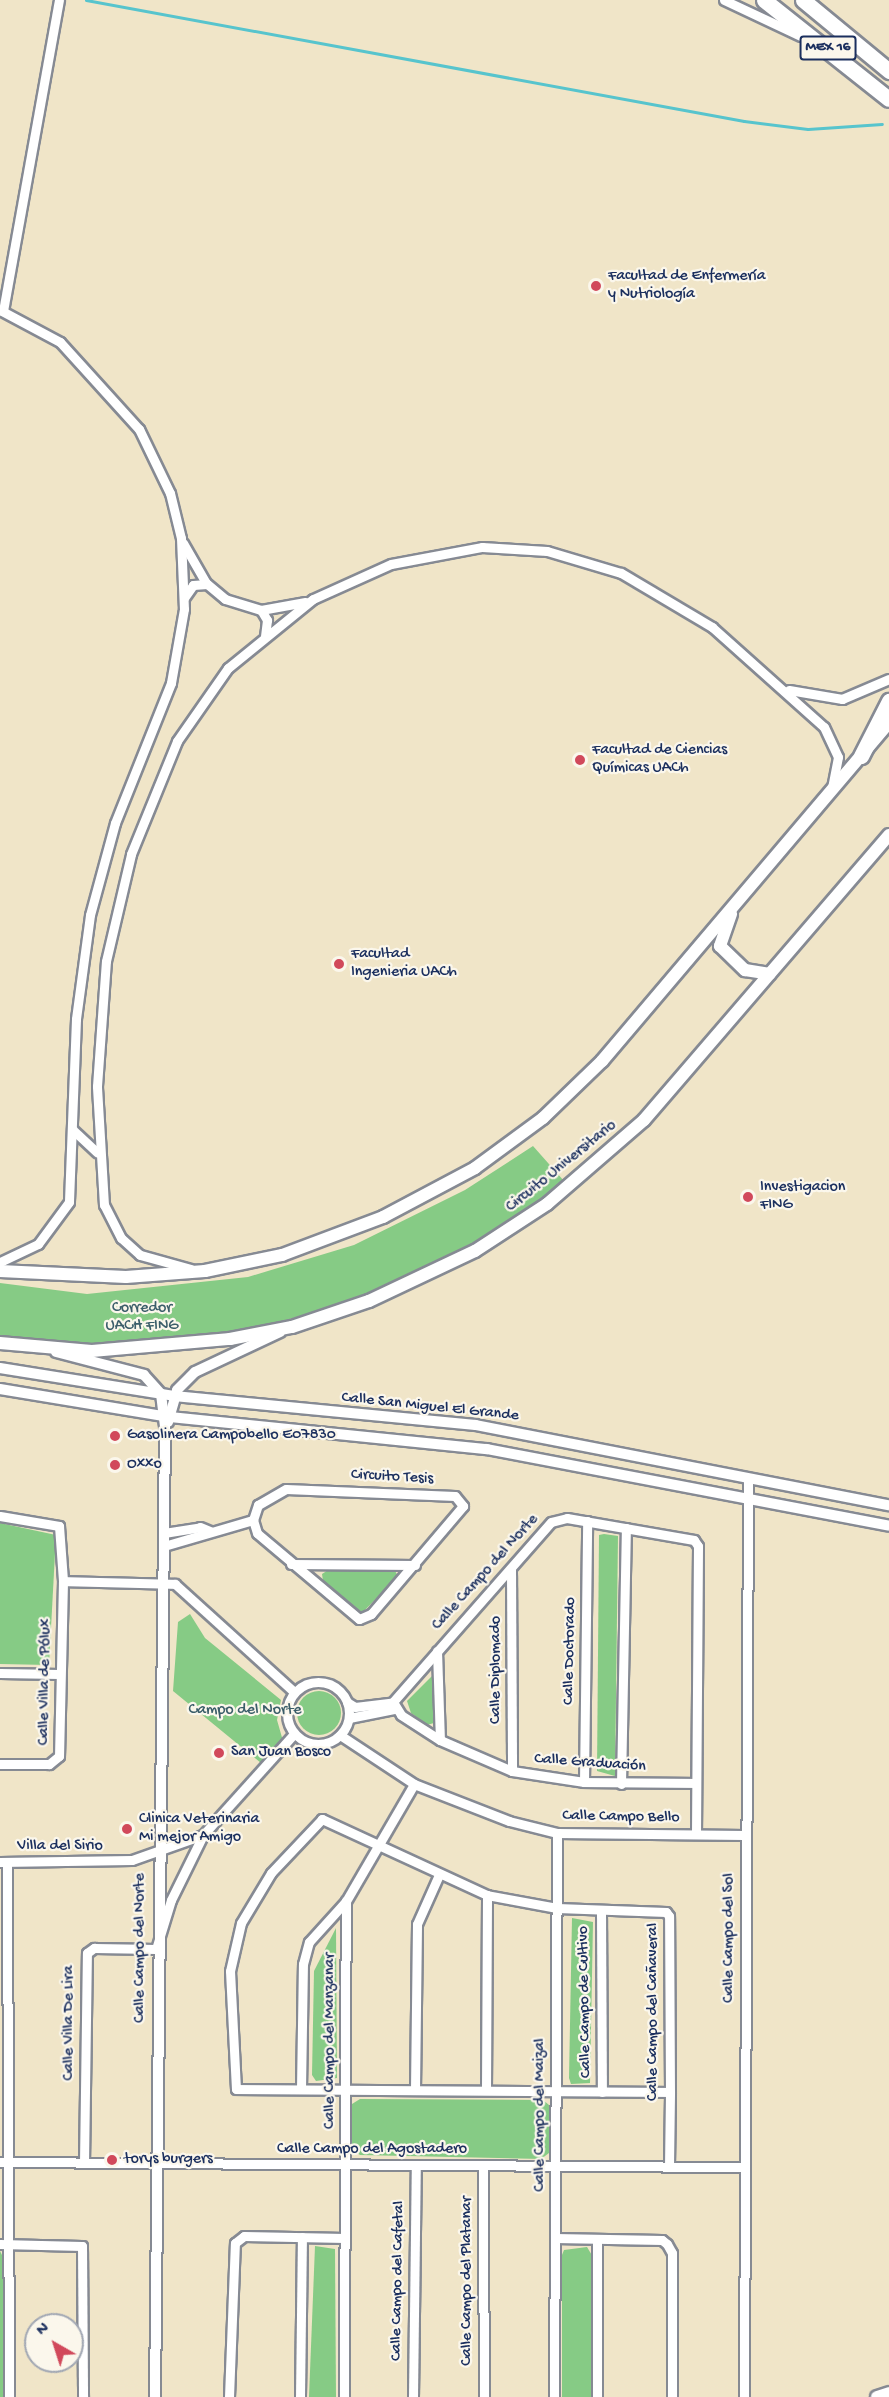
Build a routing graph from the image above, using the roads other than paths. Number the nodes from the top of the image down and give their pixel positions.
1 (59, 0) edge
2 (724, 0) edge
3 (764, 0) edge
4 (803, 0) edge
5 (828, 48) junction
6 (889, 70) edge
7 (889, 99) edge
8 (9, 281) junction
9 (0, 287) edge
10 (2, 310) edge
11 (181, 537) junction
12 (207, 584) junction
13 (183, 599) junction
14 (313, 599) junction
15 (261, 610) junction
16 (264, 636) junction
17 (889, 679) edge
18 (787, 690) junction
19 (889, 700) edge
20 (889, 723) edge
21 (861, 756) junction
22 (831, 790) junction
23 (889, 835) edge
24 (733, 907) junction
25 (770, 974) junction
26 (73, 1130) junction
27 (98, 1154) junction
28 (0, 1262) edge
29 (0, 1271) edge
30 (205, 1271) junction
31 (292, 1327) junction
32 (0, 1343) edge
33 (56, 1352) junction
34 (0, 1368) edge
35 (0, 1389) edge
36 (161, 1394) junction
37 (174, 1396) junction
38 (165, 1420) junction
39 (748, 1478) junction
40 (747, 1497) junction
41 (889, 1505) edge
42 (0, 1516) edge
43 (253, 1520) junction
44 (587, 1521) junction
45 (889, 1526) edge
46 (626, 1528) junction
47 (210, 1531) junction
48 (164, 1533) junction
49 (164, 1546) junction
50 (291, 1564) junction
51 (415, 1565) junction
52 (511, 1568) junction
53 (63, 1581) junction
54 (164, 1582) junction
55 (437, 1651) junction
56 (0, 1673) edge
57 (59, 1674) junction
58 (294, 1692) junction
59 (347, 1702) junction
60 (394, 1705) junction
61 (349, 1718) junction
62 (294, 1734) junction
63 (340, 1735) junction
64 (440, 1740) junction
65 (0, 1764) edge
66 (512, 1772) junction
67 (584, 1782) junction
68 (414, 1784) junction
69 (621, 1784) junction
70 (696, 1784) junction
71 (557, 1833) junction
72 (696, 1834) junction
73 (203, 1835) junction
74 (744, 1835) junction
75 (377, 1847) junction
76 (156, 1856) junction
77 (3, 1862) edge
78 (438, 1877) junction
79 (487, 1895) junction
80 (346, 1901) junction
81 (557, 1908) junction
82 (601, 1911) junction
83 (156, 1949) junction
84 (4, 1952) edge
85 (4, 2082) edge
86 (345, 2088) junction
87 (301, 2089) junction
88 (415, 2090) junction
89 (486, 2090) junction
90 (556, 2092) junction
91 (602, 2092) junction
92 (670, 2092) junction
93 (5, 2162) edge
94 (84, 2163) junction
95 (155, 2163) junction
96 (345, 2164) junction
97 (416, 2165) junction
98 (483, 2165) junction
99 (555, 2166) junction
100 (669, 2166) junction
101 (744, 2167) junction
102 (302, 2237) junction
103 (345, 2238) junction
104 (555, 2238) junction
105 (597, 2239) junction
106 (4, 2244) edge
107 (889, 2393) edge
108 (9, 2397) edge
109 (83, 2397) edge
110 (155, 2397) edge
111 (229, 2397) edge
112 (300, 2397) edge
113 (344, 2397) edge
114 (413, 2397) edge
115 (484, 2397) edge
116 (554, 2397) edge
117 (597, 2397) edge
118 (672, 2397) edge
119 (744, 2397) edge
120 (877, 2397) edge

1 - 8 street
2 - 5 street
3 - 5 highway, MEX 16
4 - 6 highway, MEX 16
5 - 7 highway, MEX 16
8 - 9 street
8 - 10 street
10 - 11 street
11 - 12 street
11 - 13 street
12 - 13 street
12 - 15 street
13 - 26 street
14 - 15 street
14 - 16 street
14 - 18 street
15 - 16 street
16 - 27 street
17 - 18 street
18 - 22 street
19 - 21 highway
20 - 21 main road
21 - 22 main road
22 - 24 main road
23 - 25 main road, Circuito Universitario
24 - 25 main road
24 - 30 main road
25 - 31 main road, Circuito Universitario
26 - 27 street
26 - 28 street
27 - 30 street
29 - 30 main road
31 - 33 main road, Circuito Universitario
31 - 37 street
32 - 33 main road, Circuito Universitario
33 - 36 street
34 - 36 street, Calle San Miguel El Grande
35 - 38 street, Calle San Miguel El Grande
36 - 37 street, Calle San Miguel El Grande
36 - 38 street, Calle Campo del Norte
37 - 38 street, Calle Campo del Norte
37 - 39 street, Calle San Miguel El Grande
38 - 40 street, Calle San Miguel El Grande
38 - 48 street, Calle Campo del Norte
39 - 40 street, Calle Campo del Sol
39 - 41 street, Calle San Miguel El Grande
40 - 45 street, Calle San Miguel El Grande
40 - 74 street, Calle Campo del Sol
42 - 53 street, Calle Villa de Pólux
43 - 47 street
43 - 50 street, Circuito Tesis
43 - 51 street, Circuito Tesis
44 - 46 street, Calle Campo del Norte
44 - 52 street, Calle Campo del Norte
44 - 67 street, Calle Doctorado
46 - 69 street
46 - 70 street, Calle Campo del Norte
47 - 48 street
47 - 49 street
48 - 49 street, Calle Campo del Norte
49 - 54 street, Calle Campo del Norte
50 - 51 street
50 - 51 street, Circuito Tesis
52 - 55 street, Calle Campo del Norte
52 - 66 street, Calle Diplomado
53 - 54 street
53 - 57 street, Calle Villa de Pólux
54 - 58 street
54 - 76 street, Calle Campo del Norte
55 - 60 street, Calle Campo del Norte
55 - 64 street
56 - 57 street
57 - 65 street, Calle Villa de Pólux
58 - 59 street
58 - 62 street
59 - 60 street
59 - 61 street
60 - 61 street
60 - 64 street, Calle Graduación
61 - 63 street
62 - 63 street
62 - 73 street, Calle Campo del Norte
63 - 68 street, Calle Campo Bello
64 - 66 street, Calle Graduación
66 - 67 street, Calle Graduación
67 - 69 street, Calle Graduación
68 - 71 street, Calle Campo Bello
68 - 75 street
69 - 70 street, Calle Graduación
70 - 72 street
71 - 72 street, Calle Campo Bello
71 - 81 street, Calle Campo del Maizal
72 - 74 street, Calle Campo Bello
73 - 76 street, Calle Campo del Norte
73 - 83 street, Calle Campo del Norte
74 - 101 street, Calle Campo del Sol
75 - 78 street, Calle Campo del Cañaveral
75 - 80 street
75 - 87 street, Calle Campo del Cañaveral
76 - 77 street, Villa del Sirio
76 - 83 street, Calle Campo del Norte
77 - 84 street
78 - 79 street, Calle Campo del Cañaveral
78 - 88 street
79 - 81 street, Calle Campo del Cañaveral
79 - 89 street
80 - 86 street, Calle Campo del Manzanar
80 - 87 street
81 - 82 street, Calle Campo del Cañaveral
81 - 90 street, Calle Campo del Maizal
82 - 91 street, Calle Campo de Cultivo
82 - 92 street, Calle Campo del Cañaveral
83 - 94 street, Calle Villa De Lira
83 - 95 street, Calle Campo del Norte
84 - 85 street
85 - 93 street
86 - 87 street, Calle Campo del Cañaveral
86 - 88 street, Calle Campo del Cañaveral
86 - 96 street, Calle Campo del Manzanar
88 - 89 street, Calle Campo del Cañaveral
89 - 90 street, Calle Campo del Cañaveral
90 - 91 street, Calle Campo del Cañaveral
90 - 99 street, Calle Campo del Maizal
91 - 92 street, Calle Campo del Cañaveral
92 - 100 street, Calle Campo del Cañaveral
93 - 94 street, Calle Campo del Agostadero
93 - 106 street
94 - 95 street, Calle Campo del Agostadero
95 - 96 street, Calle Campo del Agostadero
95 - 110 street, Calle Campo del Norte
96 - 97 street, Calle Campo del Agostadero
96 - 103 street, Calle Campo del Manzanar
97 - 98 street, Calle Campo del Agostadero
97 - 114 street, Calle Campo del Cafetal
98 - 99 street, Calle Campo del Agostadero
98 - 115 street, Calle Campo del Platanar
99 - 100 street, Calle Campo del Agostadero
99 - 104 street, Calle Campo del Maizal
100 - 101 street, Calle Campo del Agostadero
101 - 119 street, Calle Campo del Sol
102 - 103 street
102 - 111 street
102 - 112 street
103 - 113 street, Calle Campo del Manzanar
104 - 105 street
104 - 116 street, Calle Campo del Maizal
105 - 117 street
105 - 118 street
106 - 108 street
106 - 109 street
107 - 120 main road

